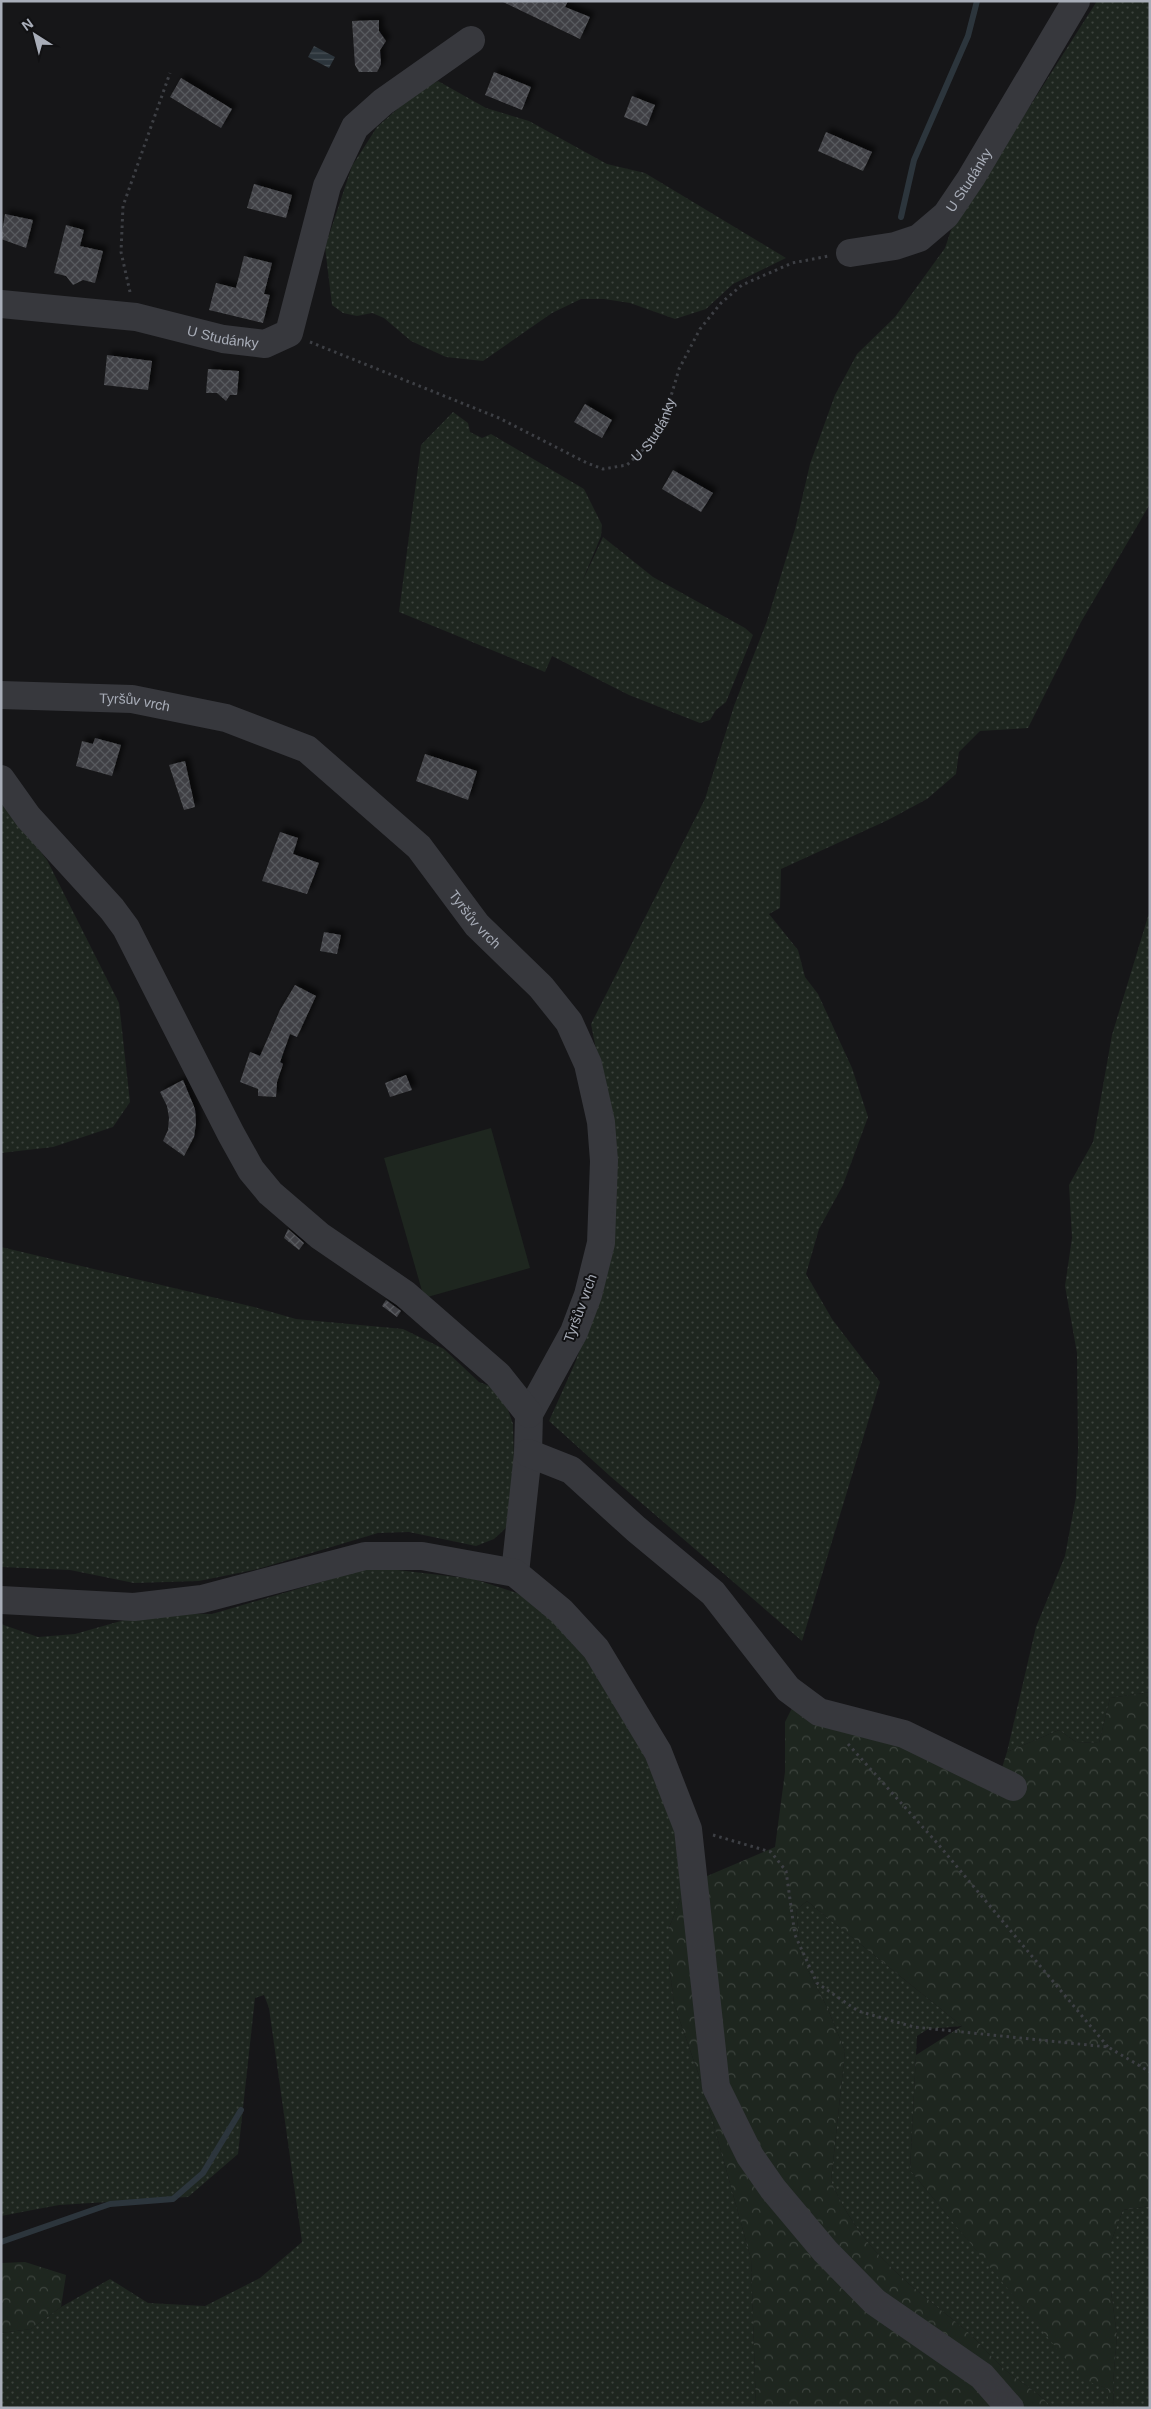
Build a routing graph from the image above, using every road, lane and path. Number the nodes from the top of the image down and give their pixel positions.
1 (1076, 1) edge
2 (471, 40) dead end
3 (170, 73) dead end
4 (850, 253) joint
5 (1, 304) edge
6 (136, 317) junction
7 (289, 333) junction
8 (1, 696) edge
9 (1, 779) edge
10 (529, 1414) junction
11 (528, 1453) junction
12 (515, 1573) junction
13 (1, 1600) edge
14 (845, 1741) dead end
15 (1013, 1787) dead end
16 (688, 1829) junction
17 (1108, 2048) junction
18 (1150, 2072) edge
19 (1010, 2408) edge

1 - 4 street, U Studánky
2 - 7 street
3 - 6 path
4 - 7 path, U Studánky
5 - 6 street, U Studánky
6 - 7 street, U Studánky
8 - 10 street, Tyršův vrch
9 - 10 street
10 - 11 street, Tyršův vrch
11 - 12 street, Tyršův vrch
11 - 15 street
12 - 13 street
12 - 16 street
14 - 17 path
16 - 17 path
16 - 19 street
17 - 18 path

